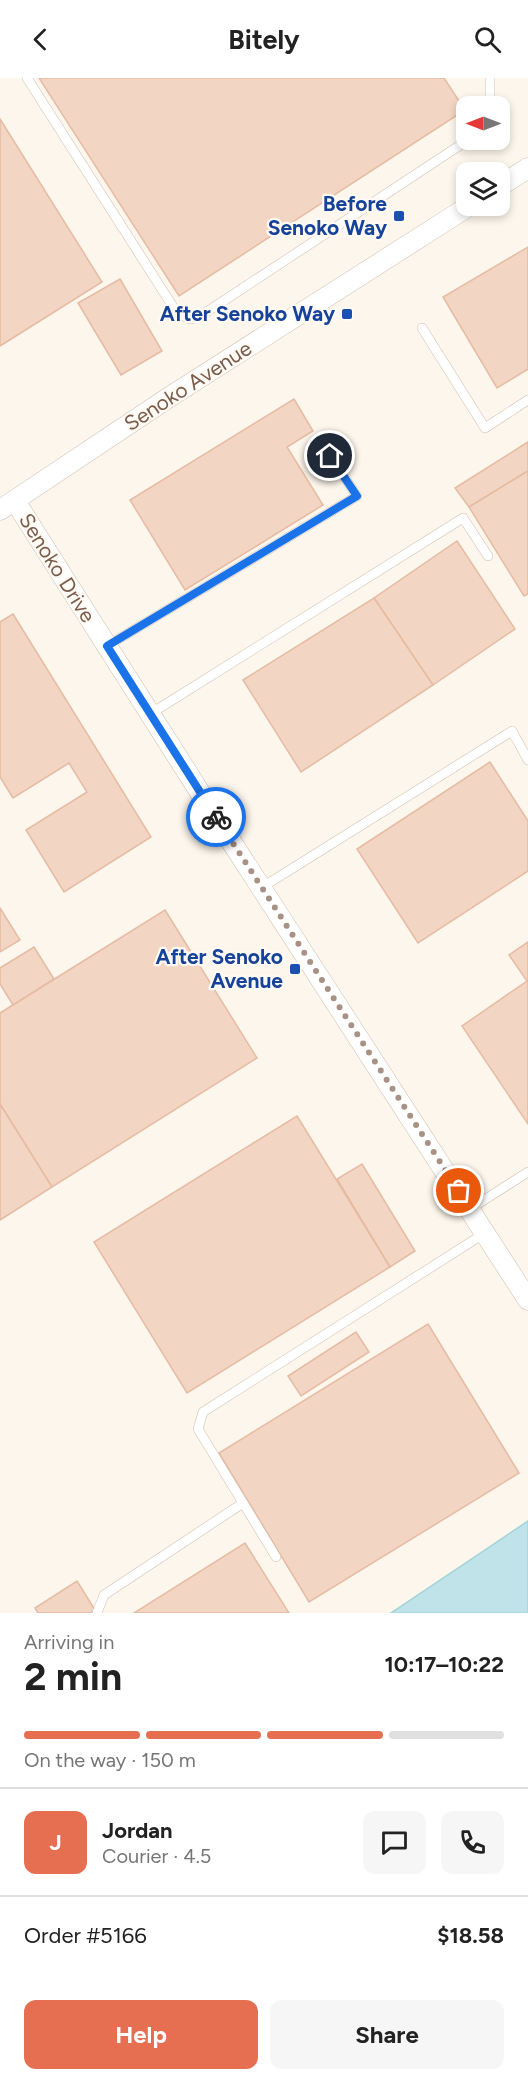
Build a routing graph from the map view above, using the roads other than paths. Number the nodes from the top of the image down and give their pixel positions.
1 (27, 78) edge
2 (490, 78) edge
3 (490, 96) edge
4 (456, 148) edge
5 (528, 168) edge
6 (510, 180) edge
7 (456, 214) edge
8 (422, 328) dead end
9 (528, 400) edge
10 (330, 456) dead end
11 (7, 506) edge
12 (488, 556) dead end
13 (107, 646) junction
14 (150, 714) junction
15 (528, 760) edge
16 (261, 888) junction
17 (528, 1172) edge
18 (471, 1209) junction
19 (485, 1233) junction
20 (528, 1300) edge
21 (243, 1503) junction
22 (276, 1557) dead end
23 (97, 1613) edge

1 - 4 lane
2 - 3 lane
5 - 6 street
7 - 11 street, Senoko Avenue
8 - 9 lane
10 - 13 lane
11 - 13 street, Senoko Drive
12 - 14 lane
13 - 14 street, Senoko Drive
14 - 16 street, Senoko Drive
15 - 16 lane
16 - 18 street, Senoko Drive
17 - 18 lane
18 - 19 street, Senoko Drive
19 - 20 street, Senoko Drive
19 - 21 lane
21 - 22 lane
21 - 23 lane

